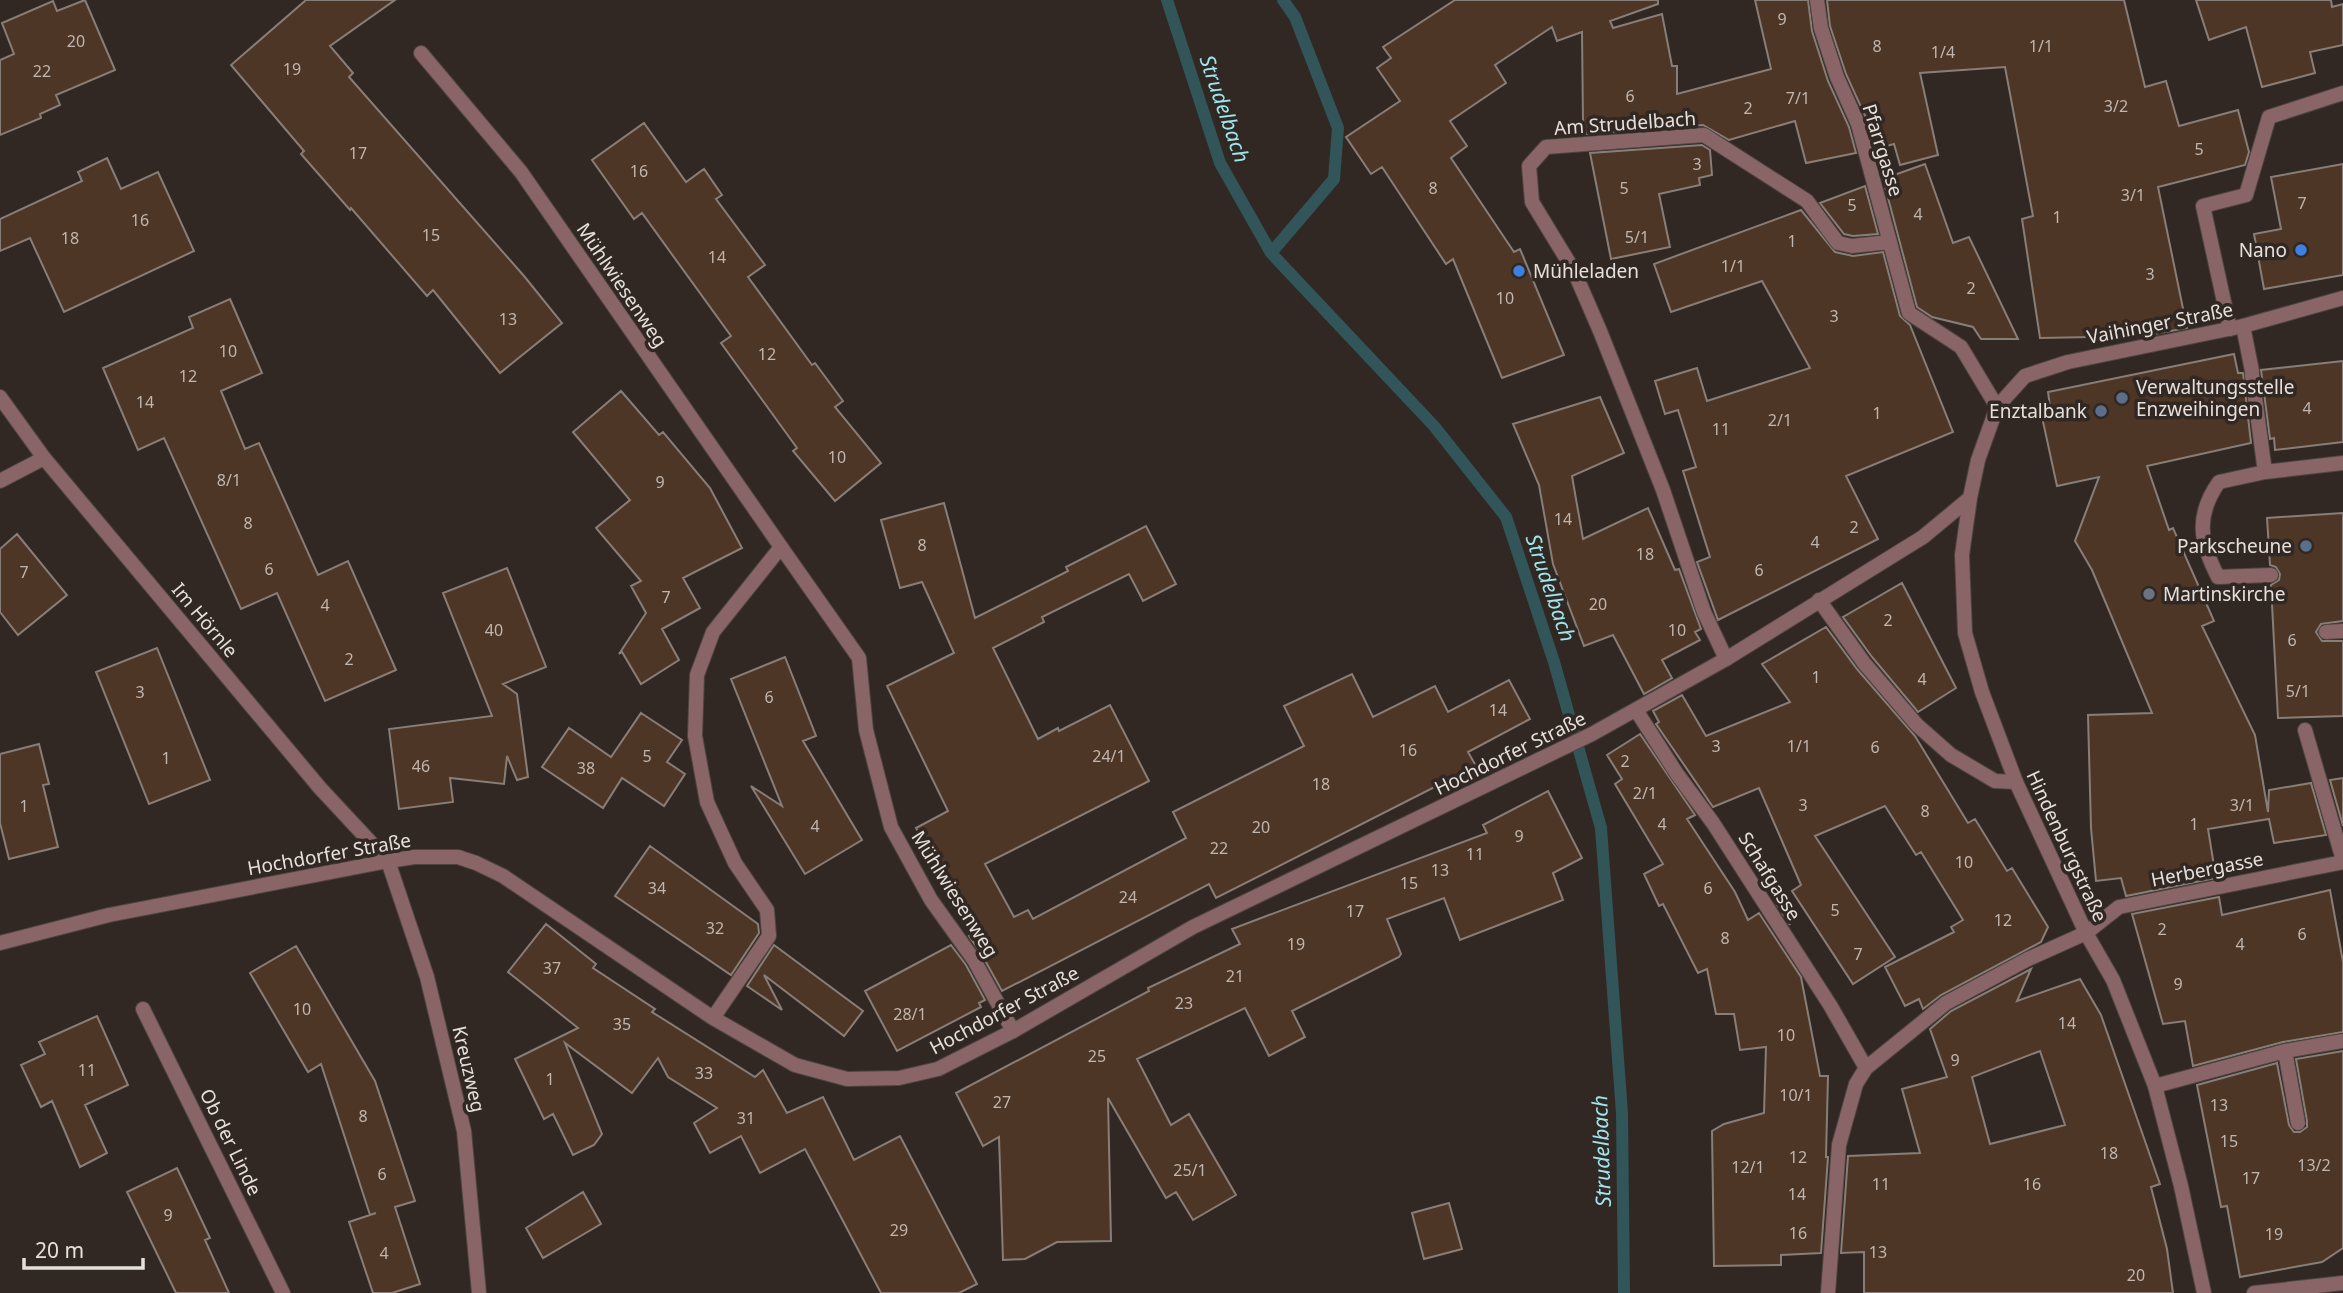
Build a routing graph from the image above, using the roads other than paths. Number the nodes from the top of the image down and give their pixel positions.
1 (1816, 0) edge
2 (421, 53) dead end
3 (2343, 93) edge
4 (1890, 242) junction
5 (2343, 298) edge
6 (2237, 327) junction
7 (0, 397) edge
8 (1997, 407) junction
9 (44, 458) junction
10 (2343, 463) edge
11 (2265, 472) junction
12 (0, 481) edge
13 (1970, 498) junction
14 (781, 547) junction
15 (2271, 575) dead end
16 (1819, 600) junction
17 (2343, 631) edge
18 (2326, 632) dead end
19 (1726, 659) junction
20 (1636, 710) junction
21 (2305, 730) dead end
22 (2016, 782) junction
23 (388, 861) junction
24 (2343, 861) edge
25 (2086, 933) junction
26 (0, 943) edge
27 (144, 1009) dead end
28 (713, 1018) junction
29 (1013, 1031) junction
30 (2343, 1041) edge
31 (2285, 1051) junction
32 (1866, 1068) junction
33 (2155, 1086) junction
34 (2298, 1123) dead end
35 (2343, 1283) edge
36 (283, 1293) edge
37 (479, 1293) edge
38 (1828, 1293) edge
39 (2204, 1293) edge
40 (2255, 1293) edge

1 - 4 street, Pfarrgasse
2 - 14 street, Mühlwiesenweg
3 - 6 street
4 - 8 street, Pfarrgasse
4 - 19 street, Am Strudelbach
5 - 6 street, Vaihinger Straße
6 - 8 street, Vaihinger Straße
6 - 11 street
7 - 9 street, Im Hörnle
8 - 13 street, Hindenburgstraße
9 - 12 street
9 - 23 street, Im Hörnle
10 - 11 street
11 - 15 street
13 - 16 street, Hochdorfer Straße
13 - 22 street, Hindenburgstraße
14 - 28 street
14 - 29 street, Mühlwiesenweg
16 - 19 street, Hochdorfer Straße
16 - 22 street
17 - 18 street
19 - 20 street, Hochdorfer Straße
20 - 29 street, Hochdorfer Straße
20 - 32 street, Schafgasse
21 - 24 street, Herbergasse
22 - 25 street, Hindenburgstraße
23 - 26 street, Hochdorfer Straße
23 - 28 street, Hochdorfer Straße
23 - 37 street, Kreuzweg
24 - 25 street, Herbergasse
25 - 32 street
25 - 33 street, Hindenburgstraße
27 - 36 street, Ob der Linde
28 - 29 street, Hochdorfer Straße
30 - 31 street
31 - 33 street
31 - 34 street
32 - 38 street
33 - 39 street, Hindenburgstraße
35 - 40 street

